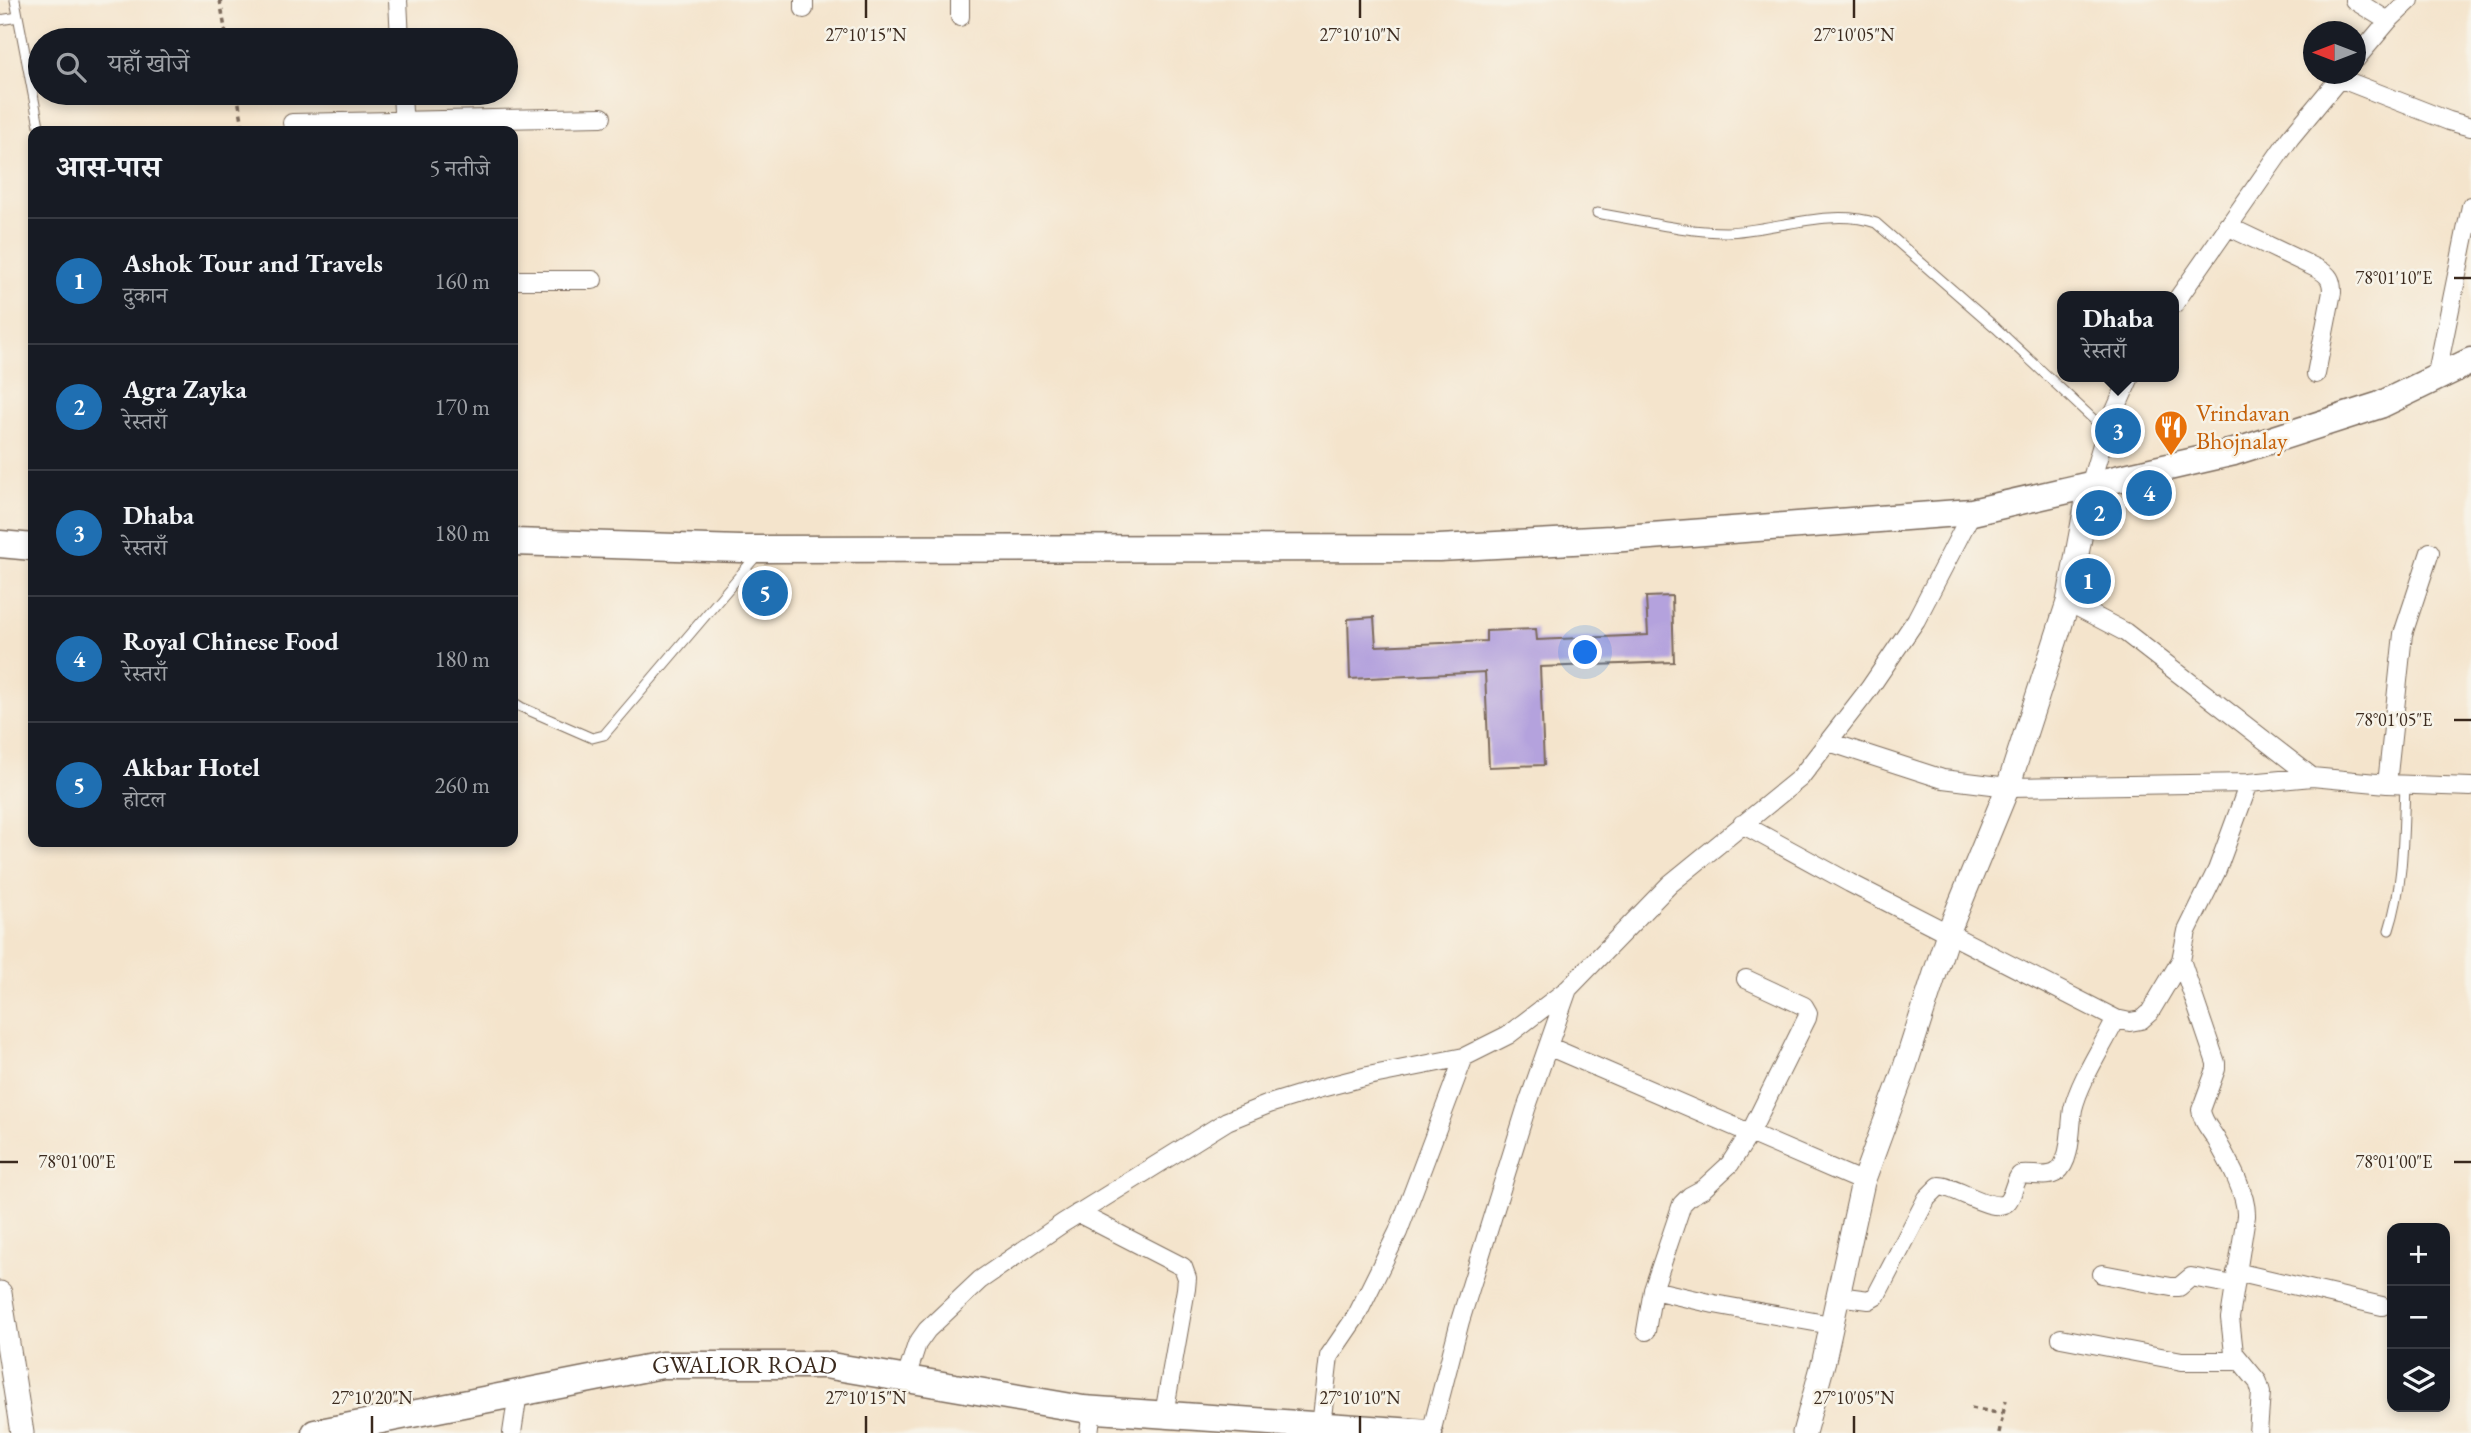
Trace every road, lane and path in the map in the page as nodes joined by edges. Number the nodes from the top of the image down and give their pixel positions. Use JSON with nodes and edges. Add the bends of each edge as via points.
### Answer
{"nodes":[{"id":1,"x":15,"y":0,"type":"edge"},
{"id":2,"x":220,"y":0,"type":"edge"},
{"id":3,"x":398,"y":0,"type":"edge"},
{"id":4,"x":2354,"y":0,"type":"edge"},
{"id":5,"x":2410,"y":0,"type":"edge"},
{"id":6,"x":18,"y":17,"type":"junction"},
{"id":7,"x":0,"y":20,"type":"edge"},
{"id":8,"x":2388,"y":21,"type":"junction"},
{"id":9,"x":225,"y":28,"type":"edge"},
{"id":10,"x":399,"y":28,"type":"edge"},
{"id":11,"x":2366,"y":47,"type":"edge"},
{"id":12,"x":28,"y":69,"type":"edge"},
{"id":13,"x":2334,"y":84,"type":"edge"},
{"id":14,"x":2360,"y":84,"type":"edge"},
{"id":15,"x":35,"y":105,"type":"edge"},
{"id":16,"x":239,"y":105,"type":"edge"},
{"id":17,"x":402,"y":105,"type":"edge"},
{"id":18,"x":602,"y":117,"type":"dead end"},
{"id":19,"x":292,"y":123,"type":"dead end"},
{"id":20,"x":403,"y":125,"type":"edge"},
{"id":21,"x":39,"y":126,"type":"edge"},
{"id":22,"x":243,"y":126,"type":"edge"},
{"id":23,"x":2471,"y":127,"type":"edge"},
{"id":24,"x":2471,"y":206,"type":"edge"},
{"id":25,"x":1597,"y":213,"type":"dead end"},
{"id":26,"x":2227,"y":226,"type":"junction"},
{"id":27,"x":518,"y":280,"type":"edge"},
{"id":28,"x":593,"y":280,"type":"dead end"},
{"id":29,"x":2179,"y":297,"type":"edge"},
{"id":30,"x":2471,"y":360,"type":"edge"},
{"id":31,"x":2316,"y":374,"type":"dead end"},
{"id":32,"x":2436,"y":377,"type":"junction"},
{"id":33,"x":2128,"y":382,"type":"edge"},
{"id":34,"x":2106,"y":431,"type":"junction"},
{"id":35,"x":2090,"y":485,"type":"junction"},
{"id":36,"x":1972,"y":512,"type":"junction"},
{"id":37,"x":518,"y":542,"type":"edge"},
{"id":38,"x":0,"y":544,"type":"edge"},
{"id":39,"x":28,"y":547,"type":"edge"},
{"id":40,"x":762,"y":549,"type":"junction"},
{"id":41,"x":2430,"y":552,"type":"dead end"},
{"id":42,"x":2068,"y":602,"type":"junction"},
{"id":43,"x":518,"y":706,"type":"edge"},
{"id":44,"x":1829,"y":742,"type":"junction"},
{"id":45,"x":2312,"y":778,"type":"junction"},
{"id":46,"x":2249,"y":783,"type":"junction"},
{"id":47,"x":2386,"y":784,"type":"junction"},
{"id":48,"x":2405,"y":785,"type":"junction"},
{"id":49,"x":2008,"y":787,"type":"junction"},
{"id":50,"x":2471,"y":787,"type":"edge"},
{"id":51,"x":1742,"y":824,"type":"junction"},
{"id":52,"x":2389,"y":930,"type":"dead end"},
{"id":53,"x":1948,"y":933,"type":"junction"},
{"id":54,"x":2181,"y":960,"type":"junction"},
{"id":55,"x":1746,"y":979,"type":"dead end"},
{"id":56,"x":1568,"y":989,"type":"junction"},
{"id":57,"x":2116,"y":1019,"type":"junction"},
{"id":58,"x":1550,"y":1047,"type":"junction"},
{"id":59,"x":1464,"y":1057,"type":"junction"},
{"id":60,"x":1750,"y":1133,"type":"junction"},
{"id":61,"x":1863,"y":1182,"type":"junction"},
{"id":62,"x":1078,"y":1213,"type":"junction"},
{"id":63,"x":2102,"y":1274,"type":"dead end"},
{"id":64,"x":2235,"y":1278,"type":"junction"},
{"id":65,"x":1653,"y":1290,"type":"junction"},
{"id":66,"x":0,"y":1293,"type":"edge"},
{"id":67,"x":1838,"y":1296,"type":"junction"},
{"id":68,"x":2382,"y":1306,"type":"dead end"},
{"id":69,"x":1831,"y":1325,"type":"junction"},
{"id":70,"x":1646,"y":1331,"type":"dead end"},
{"id":71,"x":2062,"y":1338,"type":"dead end"},
{"id":72,"x":2239,"y":1361,"type":"junction"},
{"id":73,"x":906,"y":1378,"type":"junction"},
{"id":74,"x":518,"y":1393,"type":"junction"},
{"id":75,"x":2006,"y":1400,"type":"dead end"},
{"id":76,"x":1971,"y":1408,"type":"dead end"},
{"id":77,"x":1164,"y":1414,"type":"junction"},
{"id":78,"x":2003,"y":1414,"type":"junction"},
{"id":79,"x":1091,"y":1421,"type":"edge"},
{"id":80,"x":1221,"y":1426,"type":"edge"},
{"id":81,"x":1321,"y":1426,"type":"junction"},
{"id":82,"x":22,"y":1433,"type":"edge"},
{"id":83,"x":315,"y":1433,"type":"edge"},
{"id":84,"x":512,"y":1433,"type":"edge"},
{"id":85,"x":1430,"y":1433,"type":"edge"},
{"id":86,"x":1804,"y":1433,"type":"edge"},
{"id":87,"x":1999,"y":1433,"type":"edge"},
{"id":88,"x":2258,"y":1433,"type":"edge"}],
"edges":[{"from":1,"to":6,"type":"lane"},
{"from":2,"to":9,"type":"path"},
{"from":3,"to":10,"type":"street"},
{"from":4,"to":8,"type":"street"},
{"from":5,"to":8,"type":"street"},
{"from":6,"to":7,"type":"lane"},
{"from":6,"to":12,"type":"lane"},
{"from":8,"to":11,"type":"street"},
{"from":13,"to":26,"type":"street"},
{"from":14,"to":23,"type":"street"},
{"from":15,"to":21,"type":"lane"},
{"from":16,"to":22,"type":"path"},
{"from":17,"to":20,"type":"street"},
{"from":18,"to":20,"type":"street"},
{"from":19,"to":20,"type":"street"},
{"from":24,"to":32,"type":"street"},
{"from":25,"to":34,"type":"lane","via":[[1712,232],[1821,219],[1877,223]]},
{"from":26,"to":29,"type":"street"},
{"from":26,"to":31,"type":"street","via":[[2326,273],[2332,281]]},
{"from":27,"to":28,"type":"street"},
{"from":30,"to":32,"type":"main road"},
{"from":32,"to":35,"type":"main road","via":[[2380,405],[2234,452]]},
{"from":33,"to":34,"type":"street"},
{"from":34,"to":35,"type":"street"},
{"from":35,"to":36,"type":"main road"},
{"from":35,"to":42,"type":"street"},
{"from":36,"to":40,"type":"main road","via":[[1611,540],[1439,548]]},
{"from":36,"to":44,"type":"street","via":[[1916,620]]},
{"from":37,"to":40,"type":"main road"},
{"from":38,"to":39,"type":"main road"},
{"from":40,"to":43,"type":"lane","via":[[604,736],[592,738]]},
{"from":41,"to":47,"type":"street","via":[[2403,634]]},
{"from":42,"to":45,"type":"street","via":[[2125,632]]},
{"from":42,"to":49,"type":"street"},
{"from":44,"to":49,"type":"street","via":[[1943,779]]},
{"from":44,"to":51,"type":"street","via":[[1794,784]]},
{"from":45,"to":46,"type":"street"},
{"from":45,"to":47,"type":"street"},
{"from":46,"to":49,"type":"street"},
{"from":46,"to":54,"type":"street","via":[[2217,870],[2187,931]]},
{"from":47,"to":48,"type":"street"},
{"from":48,"to":50,"type":"street"},
{"from":48,"to":52,"type":"lane","via":[[2401,878]]},
{"from":49,"to":53,"type":"street"},
{"from":51,"to":53,"type":"street"},
{"from":51,"to":56,"type":"street","via":[[1671,884]]},
{"from":53,"to":57,"type":"street"},
{"from":53,"to":61,"type":"street"},
{"from":54,"to":57,"type":"street","via":[[2150,1012],[2130,1023]]},
{"from":54,"to":64,"type":"street","via":[[2216,1063],[2201,1116],[2246,1200]]},
{"from":55,"to":60,"type":"street","via":[[1804,1006],[1808,1013]]},
{"from":56,"to":58,"type":"street"},
{"from":56,"to":59,"type":"street","via":[[1508,1035]]},
{"from":57,"to":67,"type":"street","via":[[2081,1086],[2065,1160],[2058,1171],[2020,1175],[2002,1205],[1939,1186],[1927,1198],[1877,1296],[1869,1300]]},
{"from":58,"to":60,"type":"street"},
{"from":58,"to":85,"type":"street","via":[[1460,1321]]},
{"from":59,"to":62,"type":"street","via":[[1269,1104],[1227,1121]]},
{"from":59,"to":81,"type":"street","via":[[1398,1232],[1357,1315],[1329,1356]]},
{"from":60,"to":61,"type":"street"},
{"from":60,"to":65,"type":"street","via":[[1730,1164],[1682,1204]]},
{"from":61,"to":67,"type":"street"},
{"from":62,"to":73,"type":"street","via":[[980,1280],[942,1315],[918,1344]]},
{"from":62,"to":77,"type":"street","via":[[1183,1267],[1186,1289]]},
{"from":63,"to":64,"type":"street","via":[[2171,1287],[2191,1277]]},
{"from":64,"to":68,"type":"street"},
{"from":64,"to":72,"type":"street","via":[[2230,1318]]},
{"from":65,"to":69,"type":"street"},
{"from":65,"to":70,"type":"street"},
{"from":66,"to":82,"type":"street"},
{"from":67,"to":69,"type":"street"},
{"from":69,"to":86,"type":"street"},
{"from":71,"to":72,"type":"street","via":[[2182,1361]]},
{"from":72,"to":88,"type":"street","via":[[2261,1392]]},
{"from":73,"to":74,"type":"main road","name":"GWALIOR ROAD","via":[[825,1365],[662,1365]]},
{"from":73,"to":79,"type":"main road","name":"GWALIOR ROAD"},
{"from":74,"to":83,"type":"main road","name":"GWALIOR ROAD"},
{"from":74,"to":84,"type":"street"},
{"from":75,"to":78,"type":"path"},
{"from":76,"to":78,"type":"path"},
{"from":77,"to":79,"type":"main road","name":"GWALIOR ROAD"},
{"from":77,"to":80,"type":"main road","name":"GWALIOR ROAD"},
{"from":78,"to":87,"type":"path"},
{"from":80,"to":81,"type":"main road","name":"GWALIOR ROAD"},
{"from":81,"to":85,"type":"main road","name":"GWALIOR ROAD"}]}
